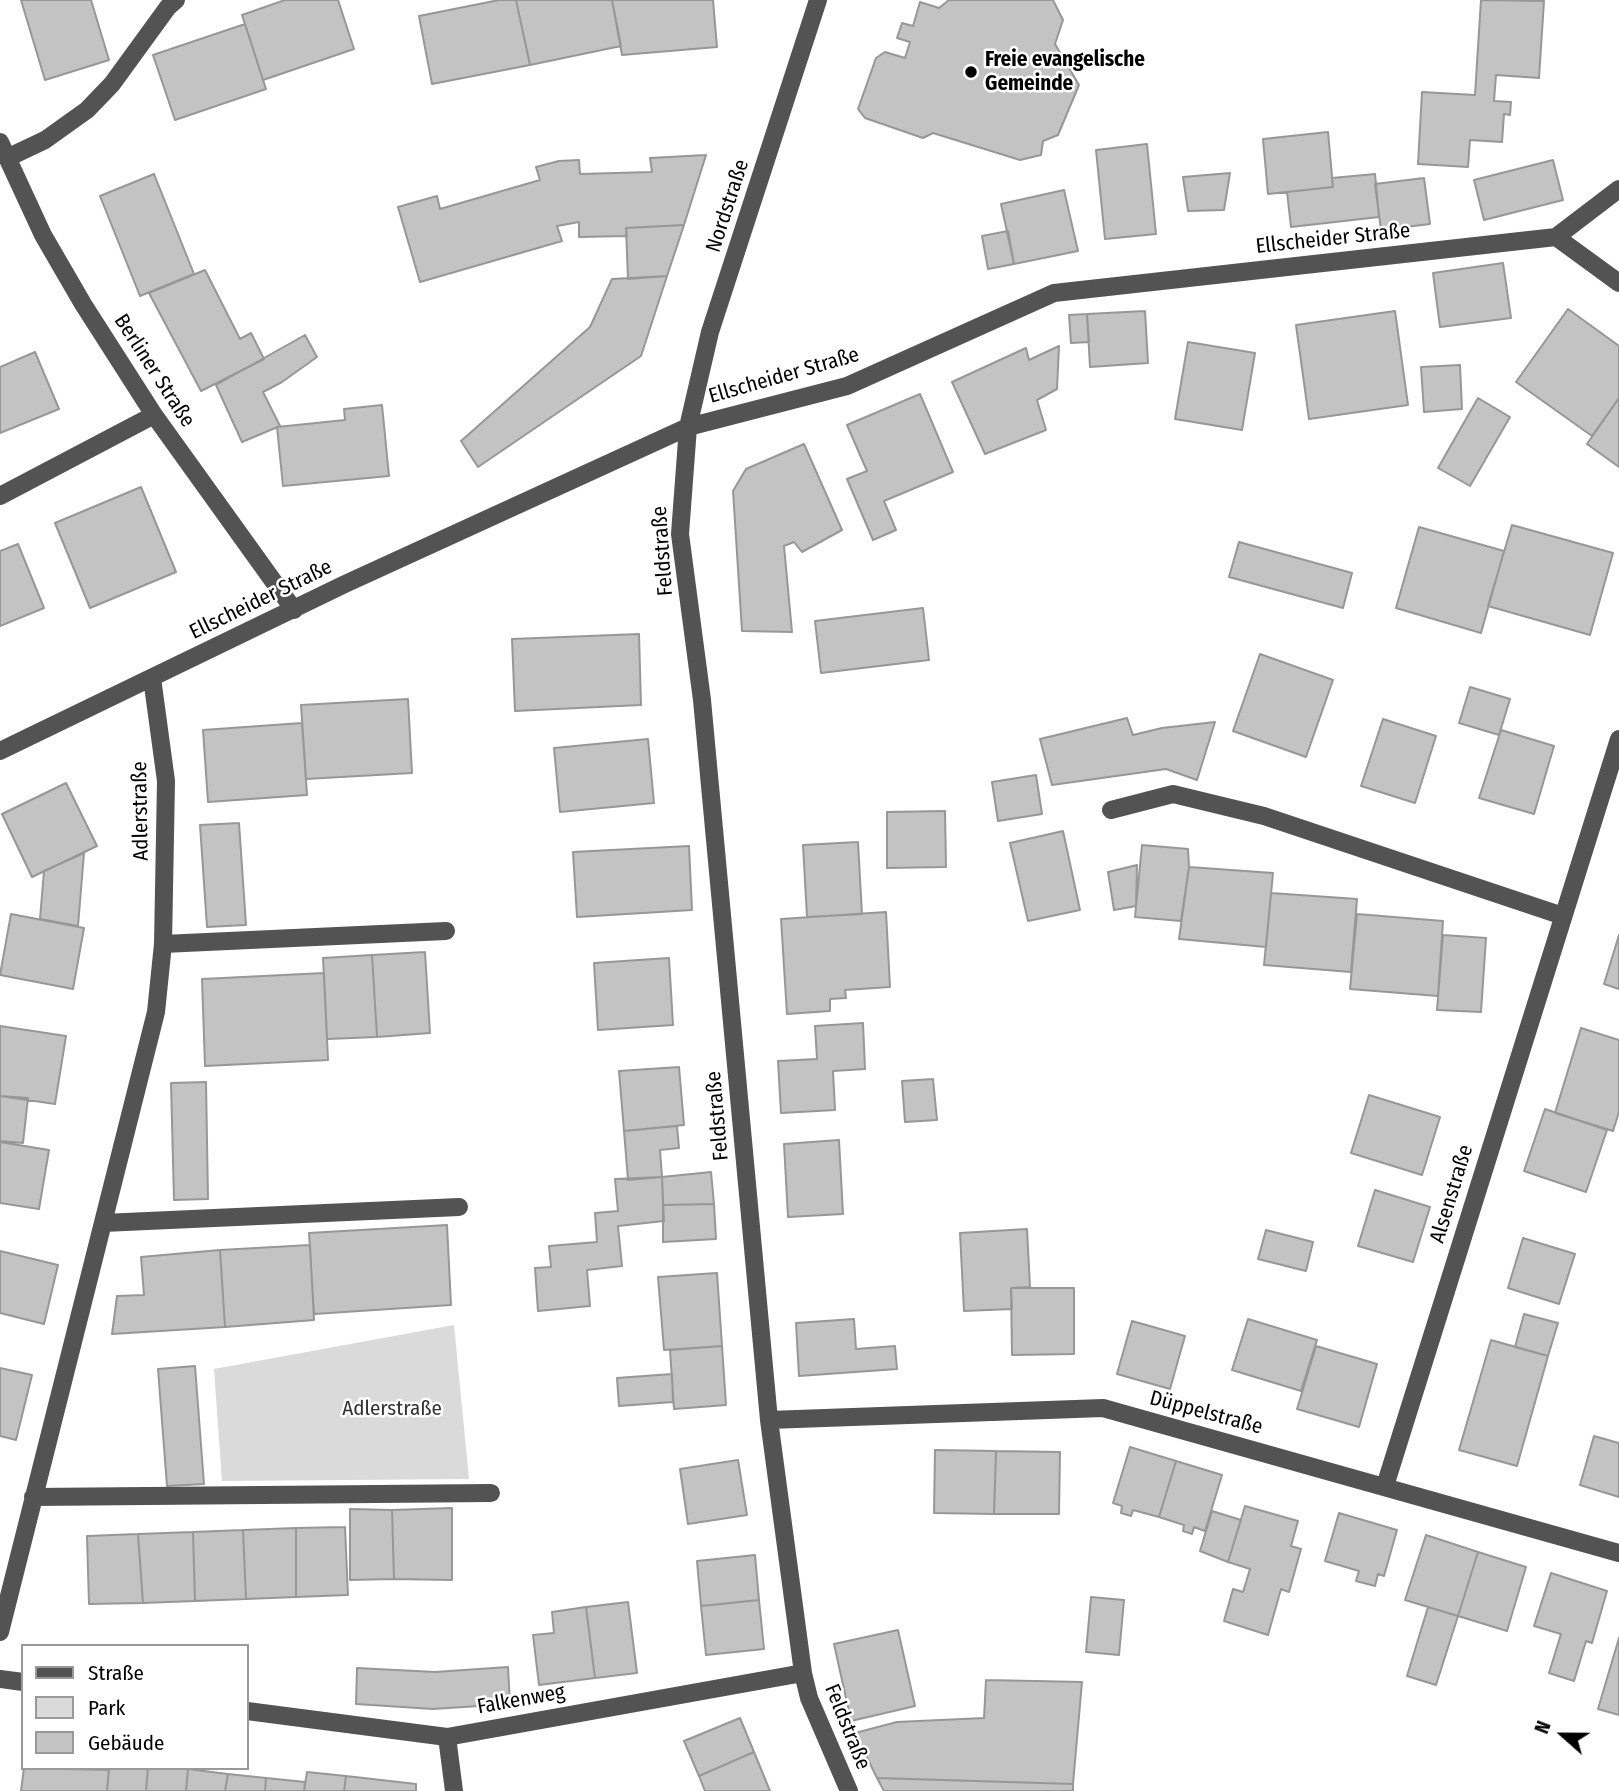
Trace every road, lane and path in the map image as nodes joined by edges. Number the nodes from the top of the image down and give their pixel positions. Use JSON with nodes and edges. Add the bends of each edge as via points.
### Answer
{"nodes":[{"id":1,"x":176,"y":0,"type":"edge"},
{"id":2,"x":818,"y":0,"type":"edge"},
{"id":3,"x":4,"y":150,"type":"edge"},
{"id":4,"x":1619,"y":189,"type":"edge"},
{"id":5,"x":1556,"y":237,"type":"junction"},
{"id":6,"x":1619,"y":283,"type":"edge"},
{"id":7,"x":154,"y":415,"type":"junction"},
{"id":8,"x":688,"y":427,"type":"junction"},
{"id":9,"x":0,"y":496,"type":"edge"},
{"id":10,"x":294,"y":610,"type":"junction"},
{"id":11,"x":152,"y":678,"type":"junction"},
{"id":12,"x":1619,"y":739,"type":"edge"},
{"id":13,"x":0,"y":751,"type":"edge"},
{"id":14,"x":1111,"y":810,"type":"dead end"},
{"id":15,"x":1563,"y":916,"type":"junction"},
{"id":16,"x":446,"y":931,"type":"dead end"},
{"id":17,"x":163,"y":944,"type":"junction"},
{"id":18,"x":458,"y":1207,"type":"dead end"},
{"id":19,"x":103,"y":1223,"type":"junction"},
{"id":20,"x":769,"y":1420,"type":"junction"},
{"id":21,"x":1385,"y":1486,"type":"junction"},
{"id":22,"x":491,"y":1493,"type":"dead end"},
{"id":23,"x":33,"y":1497,"type":"junction"},
{"id":24,"x":1619,"y":1553,"type":"edge"},
{"id":25,"x":0,"y":1632,"type":"edge"},
{"id":26,"x":803,"y":1673,"type":"junction"},
{"id":27,"x":0,"y":1679,"type":"edge"},
{"id":28,"x":21,"y":1682,"type":"edge"},
{"id":29,"x":248,"y":1711,"type":"edge"},
{"id":30,"x":447,"y":1737,"type":"junction"},
{"id":31,"x":454,"y":1791,"type":"edge"},
{"id":32,"x":849,"y":1791,"type":"edge"}],
"edges":[{"from":1,"to":3,"type":"street","via":[[112,84],[86,110],[44,140]]},
{"from":2,"to":8,"type":"street","name":"Nordstraße","via":[[710,332]]},
{"from":3,"to":7,"type":"street","name":"Berliner Straße","via":[[43,235]]},
{"from":4,"to":5,"type":"street"},
{"from":5,"to":6,"type":"street"},
{"from":5,"to":8,"type":"street","name":"Ellscheider Straße","via":[[1054,293],[847,386]]},
{"from":7,"to":9,"type":"street"},
{"from":7,"to":10,"type":"street","name":"Berliner Straße"},
{"from":8,"to":10,"type":"street","name":"Ellscheider Straße"},
{"from":8,"to":20,"type":"street","name":"Feldstraße","via":[[680,534],[707,750]]},
{"from":10,"to":11,"type":"street","name":"Ellscheider Straße"},
{"from":11,"to":13,"type":"street","name":"Ellscheider Straße"},
{"from":11,"to":17,"type":"street","name":"Adlerstraße","via":[[166,781]]},
{"from":12,"to":15,"type":"street","name":"Alsenstraße"},
{"from":14,"to":15,"type":"street","via":[[1173,794],[1264,816]]},
{"from":15,"to":21,"type":"street","name":"Alsenstraße"},
{"from":16,"to":17,"type":"street"},
{"from":17,"to":19,"type":"street","name":"Adlerstraße","via":[[156,1012]]},
{"from":18,"to":19,"type":"street"},
{"from":19,"to":23,"type":"street","name":"Adlerstraße"},
{"from":20,"to":21,"type":"street","name":"Düppelstraße","via":[[1102,1408]]},
{"from":20,"to":26,"type":"street","name":"Feldstraße"},
{"from":21,"to":24,"type":"street","name":"Düppelstraße"},
{"from":22,"to":23,"type":"street"},
{"from":23,"to":25,"type":"street","name":"Adlerstraße"},
{"from":26,"to":30,"type":"street","name":"Falkenweg"},
{"from":26,"to":32,"type":"street","name":"Feldstraße"},
{"from":27,"to":28,"type":"street"},
{"from":29,"to":30,"type":"street","name":"Falkenweg"},
{"from":30,"to":31,"type":"street"}]}
